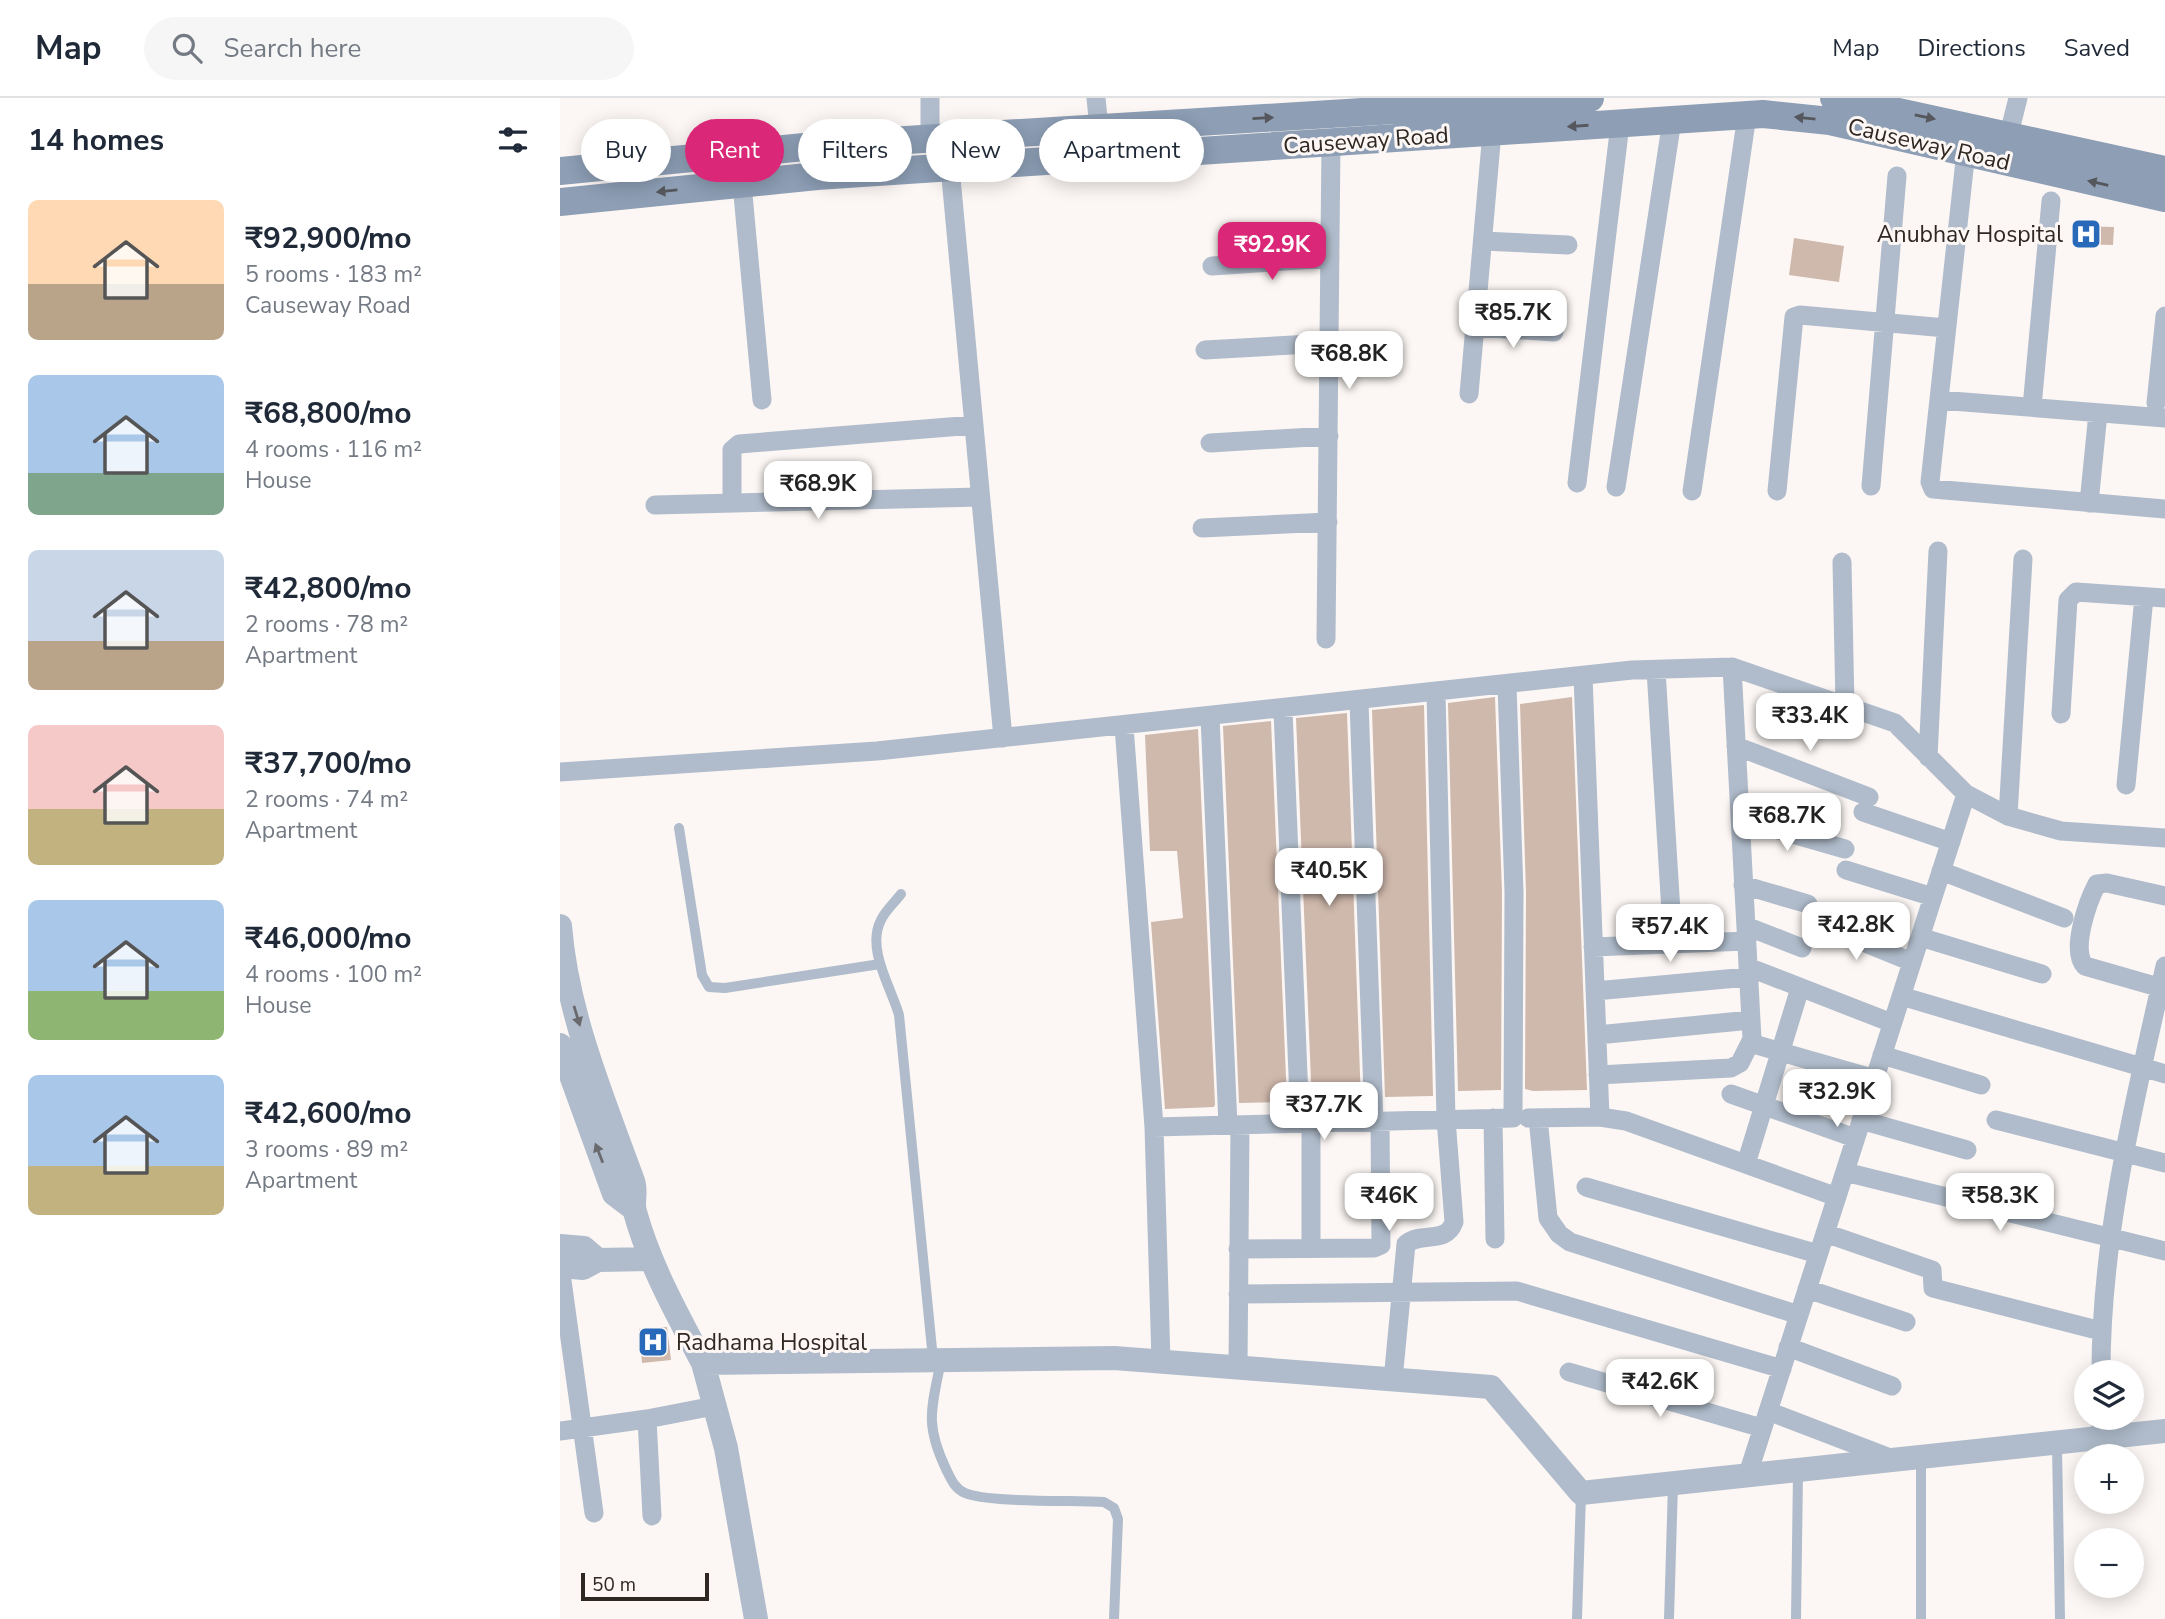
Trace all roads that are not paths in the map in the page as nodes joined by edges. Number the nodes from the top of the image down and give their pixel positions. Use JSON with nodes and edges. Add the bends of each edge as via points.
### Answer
{"nodes":[{"id":1,"x":930,"y":98,"type":"edge"},
{"id":2,"x":1096,"y":98,"type":"edge"},
{"id":3,"x":1590,"y":98,"type":"edge"},
{"id":4,"x":1834,"y":98,"type":"edge"},
{"id":5,"x":2018,"y":98,"type":"edge"},
{"id":6,"x":1366,"y":105,"type":"edge"},
{"id":7,"x":1747,"y":116,"type":"junction"},
{"id":8,"x":1098,"y":119,"type":"edge"},
{"id":9,"x":1203,"y":119,"type":"edge"},
{"id":10,"x":1672,"y":120,"type":"junction"},
{"id":11,"x":1620,"y":124,"type":"junction"},
{"id":12,"x":1492,"y":132,"type":"junction"},
{"id":13,"x":2009,"y":134,"type":"junction"},
{"id":14,"x":921,"y":139,"type":"junction"},
{"id":15,"x":926,"y":139,"type":"edge"},
{"id":16,"x":1967,"y":139,"type":"junction"},
{"id":17,"x":1331,"y":142,"type":"junction"},
{"id":18,"x":1025,"y":163,"type":"edge"},
{"id":19,"x":926,"y":169,"type":"edge"},
{"id":20,"x":916,"y":170,"type":"junction"},
{"id":21,"x":2165,"y":170,"type":"edge"},
{"id":22,"x":560,"y":171,"type":"edge"},
{"id":23,"x":1897,"y":176,"type":"dead end"},
{"id":24,"x":963,"y":182,"type":"edge"},
{"id":25,"x":742,"y":184,"type":"junction"},
{"id":26,"x":2165,"y":198,"type":"edge"},
{"id":27,"x":2051,"y":201,"type":"dead end"},
{"id":28,"x":560,"y":202,"type":"edge"},
{"id":29,"x":1483,"y":241,"type":"junction"},
{"id":30,"x":1568,"y":245,"type":"dead end"},
{"id":31,"x":1330,"y":258,"type":"junction"},
{"id":32,"x":1212,"y":266,"type":"dead end"},
{"id":33,"x":2165,"y":316,"type":"edge"},
{"id":34,"x":1885,"y":322,"type":"junction"},
{"id":35,"x":1475,"y":327,"type":"junction"},
{"id":36,"x":1947,"y":328,"type":"junction"},
{"id":37,"x":1554,"y":332,"type":"dead end"},
{"id":38,"x":1329,"y":342,"type":"junction"},
{"id":39,"x":1205,"y":350,"type":"dead end"},
{"id":40,"x":1469,"y":394,"type":"dead end"},
{"id":41,"x":762,"y":400,"type":"dead end"},
{"id":42,"x":1939,"y":400,"type":"junction"},
{"id":43,"x":2032,"y":407,"type":"junction"},
{"id":44,"x":2160,"y":411,"type":"edge"},
{"id":45,"x":2098,"y":413,"type":"junction"},
{"id":46,"x":974,"y":425,"type":"junction"},
{"id":47,"x":1329,"y":436,"type":"junction"},
{"id":48,"x":1210,"y":443,"type":"dead end"},
{"id":49,"x":1577,"y":483,"type":"dead end"},
{"id":50,"x":1871,"y":486,"type":"dead end"},
{"id":51,"x":1616,"y":487,"type":"dead end"},
{"id":52,"x":1692,"y":491,"type":"dead end"},
{"id":53,"x":1777,"y":491,"type":"dead end"},
{"id":54,"x":981,"y":497,"type":"junction"},
{"id":55,"x":732,"y":503,"type":"junction"},
{"id":56,"x":2089,"y":503,"type":"junction"},
{"id":57,"x":655,"y":505,"type":"dead end"},
{"id":58,"x":2165,"y":509,"type":"edge"},
{"id":59,"x":1328,"y":522,"type":"junction"},
{"id":60,"x":1202,"y":528,"type":"dead end"},
{"id":61,"x":1938,"y":551,"type":"dead end"},
{"id":62,"x":2022,"y":559,"type":"dead end"},
{"id":63,"x":1842,"y":562,"type":"dead end"},
{"id":64,"x":2144,"y":597,"type":"junction"},
{"id":65,"x":2165,"y":598,"type":"edge"},
{"id":66,"x":1326,"y":639,"type":"dead end"},
{"id":67,"x":1732,"y":667,"type":"junction"},
{"id":68,"x":1656,"y":670,"type":"junction"},
{"id":69,"x":1583,"y":676,"type":"junction"},
{"id":70,"x":1507,"y":685,"type":"junction"},
{"id":71,"x":1436,"y":693,"type":"junction"},
{"id":72,"x":1359,"y":702,"type":"junction"},
{"id":73,"x":1845,"y":706,"type":"junction"},
{"id":74,"x":1283,"y":710,"type":"junction"},
{"id":75,"x":2061,"y":714,"type":"dead end"},
{"id":76,"x":1210,"y":717,"type":"junction"},
{"id":77,"x":1124,"y":726,"type":"junction"},
{"id":78,"x":1003,"y":738,"type":"junction"},
{"id":79,"x":1736,"y":746,"type":"junction"},
{"id":80,"x":1928,"y":757,"type":"junction"},
{"id":81,"x":560,"y":772,"type":"edge"},
{"id":82,"x":2126,"y":785,"type":"dead end"},
{"id":83,"x":1966,"y":794,"type":"junction"},
{"id":84,"x":2008,"y":816,"type":"junction"},
{"id":85,"x":1740,"y":819,"type":"junction"},
{"id":86,"x":679,"y":828,"type":"dead end"},
{"id":87,"x":2165,"y":838,"type":"edge"},
{"id":88,"x":1951,"y":842,"type":"junction"},
{"id":89,"x":1845,"y":849,"type":"dead end"},
{"id":90,"x":1846,"y":870,"type":"dead end"},
{"id":91,"x":1941,"y":871,"type":"junction"},
{"id":92,"x":1743,"y":885,"type":"junction"},
{"id":93,"x":901,"y":894,"type":"dead end"},
{"id":94,"x":2165,"y":896,"type":"edge"},
{"id":95,"x":1933,"y":897,"type":"junction"},
{"id":96,"x":1808,"y":904,"type":"dead end"},
{"id":97,"x":2064,"y":918,"type":"dead end"},
{"id":98,"x":1816,"y":923,"type":"dead end"},
{"id":99,"x":560,"y":926,"type":"edge"},
{"id":100,"x":1746,"y":934,"type":"junction"},
{"id":101,"x":1920,"y":937,"type":"junction"},
{"id":102,"x":1673,"y":944,"type":"junction"},
{"id":103,"x":1593,"y":947,"type":"junction"},
{"id":104,"x":1802,"y":948,"type":"dead end"},
{"id":105,"x":1912,"y":962,"type":"junction"},
{"id":106,"x":880,"y":964,"type":"junction"},
{"id":107,"x":2165,"y":966,"type":"edge"},
{"id":108,"x":1748,"y":972,"type":"junction"},
{"id":109,"x":2042,"y":974,"type":"dead end"},
{"id":110,"x":1800,"y":988,"type":"junction"},
{"id":111,"x":2162,"y":989,"type":"edge"},
{"id":112,"x":1595,"y":991,"type":"junction"},
{"id":113,"x":1901,"y":996,"type":"junction"},
{"id":114,"x":1892,"y":1023,"type":"junction"},
{"id":115,"x":1751,"y":1030,"type":"junction"},
{"id":116,"x":1597,"y":1035,"type":"junction"},
{"id":117,"x":560,"y":1045,"type":"edge"},
{"id":118,"x":1780,"y":1052,"type":"junction"},
{"id":119,"x":1882,"y":1055,"type":"junction"},
{"id":120,"x":2143,"y":1069,"type":"junction"},
{"id":121,"x":2165,"y":1074,"type":"edge"},
{"id":122,"x":565,"y":1075,"type":"edge"},
{"id":123,"x":1598,"y":1075,"type":"junction"},
{"id":124,"x":1875,"y":1079,"type":"junction"},
{"id":125,"x":1981,"y":1085,"type":"dead end"},
{"id":126,"x":1731,"y":1094,"type":"dead end"},
{"id":127,"x":1764,"y":1106,"type":"junction"},
{"id":128,"x":1600,"y":1117,"type":"junction"},
{"id":129,"x":1503,"y":1118,"type":"junction"},
{"id":130,"x":1538,"y":1118,"type":"junction"},
{"id":131,"x":1446,"y":1119,"type":"junction"},
{"id":132,"x":1996,"y":1119,"type":"dead end"},
{"id":133,"x":1377,"y":1121,"type":"junction"},
{"id":134,"x":1306,"y":1123,"type":"junction"},
{"id":135,"x":1234,"y":1125,"type":"junction"},
{"id":136,"x":1154,"y":1127,"type":"junction"},
{"id":137,"x":1858,"y":1129,"type":"junction"},
{"id":138,"x":1967,"y":1150,"type":"dead end"},
{"id":139,"x":2127,"y":1153,"type":"junction"},
{"id":140,"x":2165,"y":1163,"type":"edge"},
{"id":141,"x":1745,"y":1164,"type":"junction"},
{"id":142,"x":1844,"y":1172,"type":"junction"},
{"id":143,"x":1586,"y":1187,"type":"dead end"},
{"id":144,"x":1837,"y":1197,"type":"junction"},
{"id":145,"x":634,"y":1209,"type":"junction"},
{"id":146,"x":1825,"y":1233,"type":"junction"},
{"id":147,"x":1495,"y":1239,"type":"dead end"},
{"id":148,"x":2110,"y":1239,"type":"junction"},
{"id":149,"x":560,"y":1245,"type":"edge"},
{"id":150,"x":1311,"y":1247,"type":"junction"},
{"id":151,"x":1238,"y":1249,"type":"junction"},
{"id":152,"x":2165,"y":1251,"type":"edge"},
{"id":153,"x":1818,"y":1254,"type":"junction"},
{"id":154,"x":651,"y":1259,"type":"junction"},
{"id":155,"x":597,"y":1260,"type":"junction"},
{"id":156,"x":560,"y":1266,"type":"edge"},
{"id":157,"x":1807,"y":1289,"type":"junction"},
{"id":158,"x":1238,"y":1294,"type":"junction"},
{"id":159,"x":1403,"y":1294,"type":"junction"},
{"id":160,"x":1799,"y":1315,"type":"junction"},
{"id":161,"x":1906,"y":1322,"type":"dead end"},
{"id":162,"x":2101,"y":1331,"type":"junction"},
{"id":163,"x":1788,"y":1347,"type":"junction"},
{"id":164,"x":937,"y":1360,"type":"junction"},
{"id":165,"x":2101,"y":1360,"type":"edge"},
{"id":166,"x":1161,"y":1362,"type":"junction"},
{"id":167,"x":703,"y":1363,"type":"junction"},
{"id":168,"x":1238,"y":1367,"type":"junction"},
{"id":169,"x":1782,"y":1368,"type":"junction"},
{"id":170,"x":1569,"y":1372,"type":"dead end"},
{"id":171,"x":1393,"y":1380,"type":"junction"},
{"id":172,"x":1892,"y":1386,"type":"dead end"},
{"id":173,"x":714,"y":1406,"type":"junction"},
{"id":174,"x":647,"y":1419,"type":"junction"},
{"id":175,"x":1765,"y":1420,"type":"junction"},
{"id":176,"x":583,"y":1427,"type":"junction"},
{"id":177,"x":2095,"y":1430,"type":"edge"},
{"id":178,"x":2144,"y":1430,"type":"edge"},
{"id":179,"x":560,"y":1431,"type":"edge"},
{"id":180,"x":2165,"y":1431,"type":"edge"},
{"id":181,"x":2057,"y":1443,"type":"junction"},
{"id":182,"x":1909,"y":1459,"type":"junction"},
{"id":183,"x":1798,"y":1471,"type":"junction"},
{"id":184,"x":1747,"y":1477,"type":"junction"},
{"id":185,"x":1674,"y":1484,"type":"junction"},
{"id":186,"x":1581,"y":1493,"type":"junction"},
{"id":187,"x":594,"y":1513,"type":"dead end"},
{"id":188,"x":653,"y":1516,"type":"dead end"},
{"id":189,"x":756,"y":1619,"type":"edge"},
{"id":190,"x":1114,"y":1619,"type":"edge"},
{"id":191,"x":1577,"y":1619,"type":"edge"},
{"id":192,"x":1669,"y":1619,"type":"edge"},
{"id":193,"x":1796,"y":1619,"type":"edge"},
{"id":194,"x":1921,"y":1619,"type":"edge"},
{"id":195,"x":2060,"y":1619,"type":"edge"}],
"edges":[{"from":1,"to":14,"type":"street"},
{"from":2,"to":8,"type":"street"},
{"from":3,"to":6,"type":"main road","name":"Causeway Road"},
{"from":4,"to":16,"type":"main road","name":"Causeway Road","one_way":true},
{"from":5,"to":13,"type":"street"},
{"from":9,"to":6,"type":"main road","name":"Causeway Road","one_way":true},
{"from":7,"to":10,"type":"main road","name":"Causeway Road"},
{"from":16,"to":7,"type":"main road","name":"Causeway Road","one_way":true,"via":[[1830,121]]},
{"from":7,"to":52,"type":"street"},
{"from":10,"to":11,"type":"main road","name":"Causeway Road"},
{"from":10,"to":51,"type":"street"},
{"from":11,"to":12,"type":"main road","name":"Causeway Road","one_way":true},
{"from":11,"to":49,"type":"street"},
{"from":12,"to":17,"type":"main road","name":"Causeway Road"},
{"from":12,"to":29,"type":"street"},
{"from":13,"to":16,"type":"main road","name":"Causeway Road"},
{"from":13,"to":21,"type":"main road","name":"Causeway Road"},
{"from":14,"to":15,"type":"main road","name":"Causeway Road"},
{"from":14,"to":20,"type":"main road"},
{"from":14,"to":22,"type":"main road","name":"Causeway Road"},
{"from":26,"to":16,"type":"main road","name":"Causeway Road","one_way":true},
{"from":16,"to":36,"type":"street"},
{"from":17,"to":18,"type":"main road","name":"Causeway Road"},
{"from":17,"to":31,"type":"street"},
{"from":19,"to":20,"type":"main road","name":"Causeway Road"},
{"from":20,"to":25,"type":"main road","name":"Causeway Road"},
{"from":23,"to":34,"type":"street"},
{"from":24,"to":46,"type":"street"},
{"from":25,"to":28,"type":"main road","name":"Causeway Road","one_way":true},
{"from":25,"to":41,"type":"street"},
{"from":27,"to":43,"type":"street"},
{"from":29,"to":30,"type":"street"},
{"from":29,"to":35,"type":"street"},
{"from":31,"to":32,"type":"street"},
{"from":31,"to":38,"type":"street"},
{"from":33,"to":44,"type":"street"},
{"from":34,"to":36,"type":"street"},
{"from":34,"to":50,"type":"street"},
{"from":34,"to":53,"type":"street","via":[[1794,317]]},
{"from":35,"to":37,"type":"street"},
{"from":35,"to":40,"type":"street"},
{"from":36,"to":42,"type":"street"},
{"from":38,"to":39,"type":"street"},
{"from":38,"to":47,"type":"street"},
{"from":42,"to":43,"type":"street"},
{"from":42,"to":56,"type":"street","via":[[1933,489]]},
{"from":43,"to":45,"type":"street"},
{"from":44,"to":45,"type":"street"},
{"from":45,"to":56,"type":"street"},
{"from":46,"to":54,"type":"street"},
{"from":46,"to":55,"type":"street","via":[[739,444],[732,450]]},
{"from":47,"to":48,"type":"street"},
{"from":47,"to":59,"type":"street"},
{"from":54,"to":55,"type":"street"},
{"from":54,"to":78,"type":"street"},
{"from":55,"to":57,"type":"street"},
{"from":56,"to":58,"type":"street"},
{"from":59,"to":60,"type":"street"},
{"from":59,"to":66,"type":"street"},
{"from":61,"to":80,"type":"street"},
{"from":62,"to":84,"type":"street"},
{"from":63,"to":73,"type":"street"},
{"from":64,"to":65,"type":"street"},
{"from":64,"to":75,"type":"street","via":[[2071,595]]},
{"from":64,"to":82,"type":"street"},
{"from":67,"to":68,"type":"street"},
{"from":67,"to":73,"type":"street"},
{"from":67,"to":79,"type":"street"},
{"from":68,"to":69,"type":"street"},
{"from":68,"to":102,"type":"street"},
{"from":69,"to":70,"type":"street"},
{"from":69,"to":103,"type":"street"},
{"from":70,"to":71,"type":"street"},
{"from":70,"to":129,"type":"street","via":[[1514,892]]},
{"from":71,"to":72,"type":"street"},
{"from":71,"to":131,"type":"street"},
{"from":72,"to":74,"type":"street"},
{"from":72,"to":133,"type":"street"},
{"from":73,"to":80,"type":"street","via":[[1895,723]]},
{"from":74,"to":76,"type":"street"},
{"from":74,"to":134,"type":"street"},
{"from":76,"to":77,"type":"street"},
{"from":76,"to":135,"type":"street"},
{"from":77,"to":78,"type":"street"},
{"from":77,"to":136,"type":"street"},
{"from":78,"to":81,"type":"street"},
{"from":79,"to":85,"type":"street"},
{"from":79,"to":88,"type":"street"},
{"from":80,"to":83,"type":"street"},
{"from":83,"to":84,"type":"street"},
{"from":83,"to":88,"type":"street"},
{"from":84,"to":87,"type":"street","via":[[2061,831]]},
{"from":85,"to":89,"type":"street"},
{"from":85,"to":92,"type":"street"},
{"from":86,"to":106,"type":"lane","via":[[702,975],[709,988]]},
{"from":88,"to":91,"type":"street"},
{"from":90,"to":95,"type":"street"},
{"from":91,"to":95,"type":"street"},
{"from":91,"to":97,"type":"street"},
{"from":92,"to":96,"type":"street"},
{"from":92,"to":100,"type":"street"},
{"from":93,"to":106,"type":"lane","via":[[880,920],[876,939]]},
{"from":94,"to":111,"type":"street","via":[[2097,884],[2078,948],[2079,960],[2085,965]]},
{"from":95,"to":101,"type":"street"},
{"from":98,"to":105,"type":"street"},
{"from":99,"to":145,"type":"street","one_way":true,"via":[[570,992],[635,1187]]},
{"from":100,"to":102,"type":"street"},
{"from":100,"to":104,"type":"street"},
{"from":100,"to":108,"type":"street"},
{"from":101,"to":105,"type":"street"},
{"from":101,"to":109,"type":"street"},
{"from":102,"to":103,"type":"street"},
{"from":103,"to":112,"type":"street"},
{"from":105,"to":113,"type":"street"},
{"from":106,"to":164,"type":"lane","via":[[899,1015]]},
{"from":107,"to":111,"type":"street"},
{"from":108,"to":110,"type":"street"},
{"from":108,"to":112,"type":"street"},
{"from":108,"to":115,"type":"street"},
{"from":110,"to":114,"type":"street"},
{"from":110,"to":118,"type":"street"},
{"from":111,"to":120,"type":"street"},
{"from":112,"to":116,"type":"street"},
{"from":113,"to":114,"type":"street"},
{"from":113,"to":120,"type":"street"},
{"from":114,"to":119,"type":"street"},
{"from":115,"to":116,"type":"street"},
{"from":115,"to":118,"type":"street","via":[[1757,1045]]},
{"from":115,"to":123,"type":"street","via":[[1740,1063],[1731,1068]]},
{"from":116,"to":123,"type":"street"},
{"from":117,"to":122,"type":"street"},
{"from":118,"to":124,"type":"street"},
{"from":118,"to":127,"type":"street"},
{"from":119,"to":124,"type":"street"},
{"from":119,"to":125,"type":"street"},
{"from":120,"to":121,"type":"street"},
{"from":120,"to":139,"type":"street"},
{"from":145,"to":122,"type":"street","one_way":true,"via":[[614,1194]]},
{"from":123,"to":128,"type":"street"},
{"from":124,"to":137,"type":"street"},
{"from":126,"to":127,"type":"street"},
{"from":127,"to":137,"type":"street"},
{"from":127,"to":141,"type":"street"},
{"from":128,"to":130,"type":"street"},
{"from":128,"to":141,"type":"street","via":[[1626,1121]]},
{"from":129,"to":130,"type":"street"},
{"from":129,"to":131,"type":"street"},
{"from":129,"to":147,"type":"street"},
{"from":130,"to":160,"type":"street","via":[[1548,1218],[1559,1234],[1570,1242]]},
{"from":131,"to":133,"type":"street"},
{"from":131,"to":159,"type":"street","via":[[1454,1222],[1443,1236],[1412,1238],[1406,1244]]},
{"from":132,"to":139,"type":"street"},
{"from":133,"to":134,"type":"street"},
{"from":133,"to":150,"type":"street","via":[[1381,1245]]},
{"from":134,"to":135,"type":"street"},
{"from":134,"to":150,"type":"street"},
{"from":135,"to":136,"type":"street"},
{"from":135,"to":151,"type":"street"},
{"from":136,"to":166,"type":"street"},
{"from":137,"to":138,"type":"street"},
{"from":137,"to":142,"type":"street"},
{"from":139,"to":140,"type":"street"},
{"from":139,"to":148,"type":"street"},
{"from":141,"to":144,"type":"street"},
{"from":142,"to":144,"type":"street"},
{"from":142,"to":148,"type":"street"},
{"from":143,"to":153,"type":"street"},
{"from":144,"to":146,"type":"street"},
{"from":145,"to":154,"type":"street"},
{"from":146,"to":153,"type":"street"},
{"from":146,"to":162,"type":"street","via":[[1930,1269],[1933,1288]]},
{"from":148,"to":152,"type":"street"},
{"from":148,"to":162,"type":"street"},
{"from":149,"to":155,"type":"street","via":[[584,1248]]},
{"from":150,"to":151,"type":"street"},
{"from":151,"to":158,"type":"street"},
{"from":153,"to":157,"type":"street"},
{"from":154,"to":155,"type":"street"},
{"from":154,"to":167,"type":"street"},
{"from":155,"to":156,"type":"street","via":[[583,1268]]},
{"from":156,"to":176,"type":"street"},
{"from":157,"to":160,"type":"street"},
{"from":157,"to":161,"type":"street"},
{"from":158,"to":159,"type":"street"},
{"from":158,"to":168,"type":"street"},
{"from":159,"to":169,"type":"street","via":[[1517,1291]]},
{"from":159,"to":171,"type":"street"},
{"from":160,"to":163,"type":"street"},
{"from":162,"to":165,"type":"street"},
{"from":163,"to":169,"type":"street"},
{"from":163,"to":172,"type":"street"},
{"from":164,"to":166,"type":"street","via":[[1114,1358]]},
{"from":164,"to":167,"type":"street"},
{"from":164,"to":190,"type":"lane","via":[[933,1441],[955,1486],[967,1494],[986,1497],[1104,1502],[1114,1508],[1118,1519]]},
{"from":166,"to":168,"type":"street"},
{"from":167,"to":173,"type":"street"},
{"from":168,"to":171,"type":"street"},
{"from":169,"to":175,"type":"street"},
{"from":170,"to":175,"type":"street"},
{"from":171,"to":186,"type":"street","via":[[1491,1387]]},
{"from":173,"to":174,"type":"street"},
{"from":173,"to":189,"type":"street","via":[[726,1448]]},
{"from":174,"to":176,"type":"street"},
{"from":174,"to":188,"type":"street"},
{"from":175,"to":182,"type":"street"},
{"from":175,"to":184,"type":"street"},
{"from":176,"to":179,"type":"street"},
{"from":176,"to":187,"type":"street"},
{"from":177,"to":181,"type":"street"},
{"from":178,"to":180,"type":"street"},
{"from":181,"to":182,"type":"street"},
{"from":181,"to":195,"type":"lane"},
{"from":182,"to":183,"type":"street"},
{"from":182,"to":194,"type":"lane"},
{"from":183,"to":184,"type":"street"},
{"from":183,"to":193,"type":"lane"},
{"from":184,"to":185,"type":"street"},
{"from":185,"to":186,"type":"street"},
{"from":185,"to":192,"type":"lane"},
{"from":186,"to":191,"type":"lane"}]}
